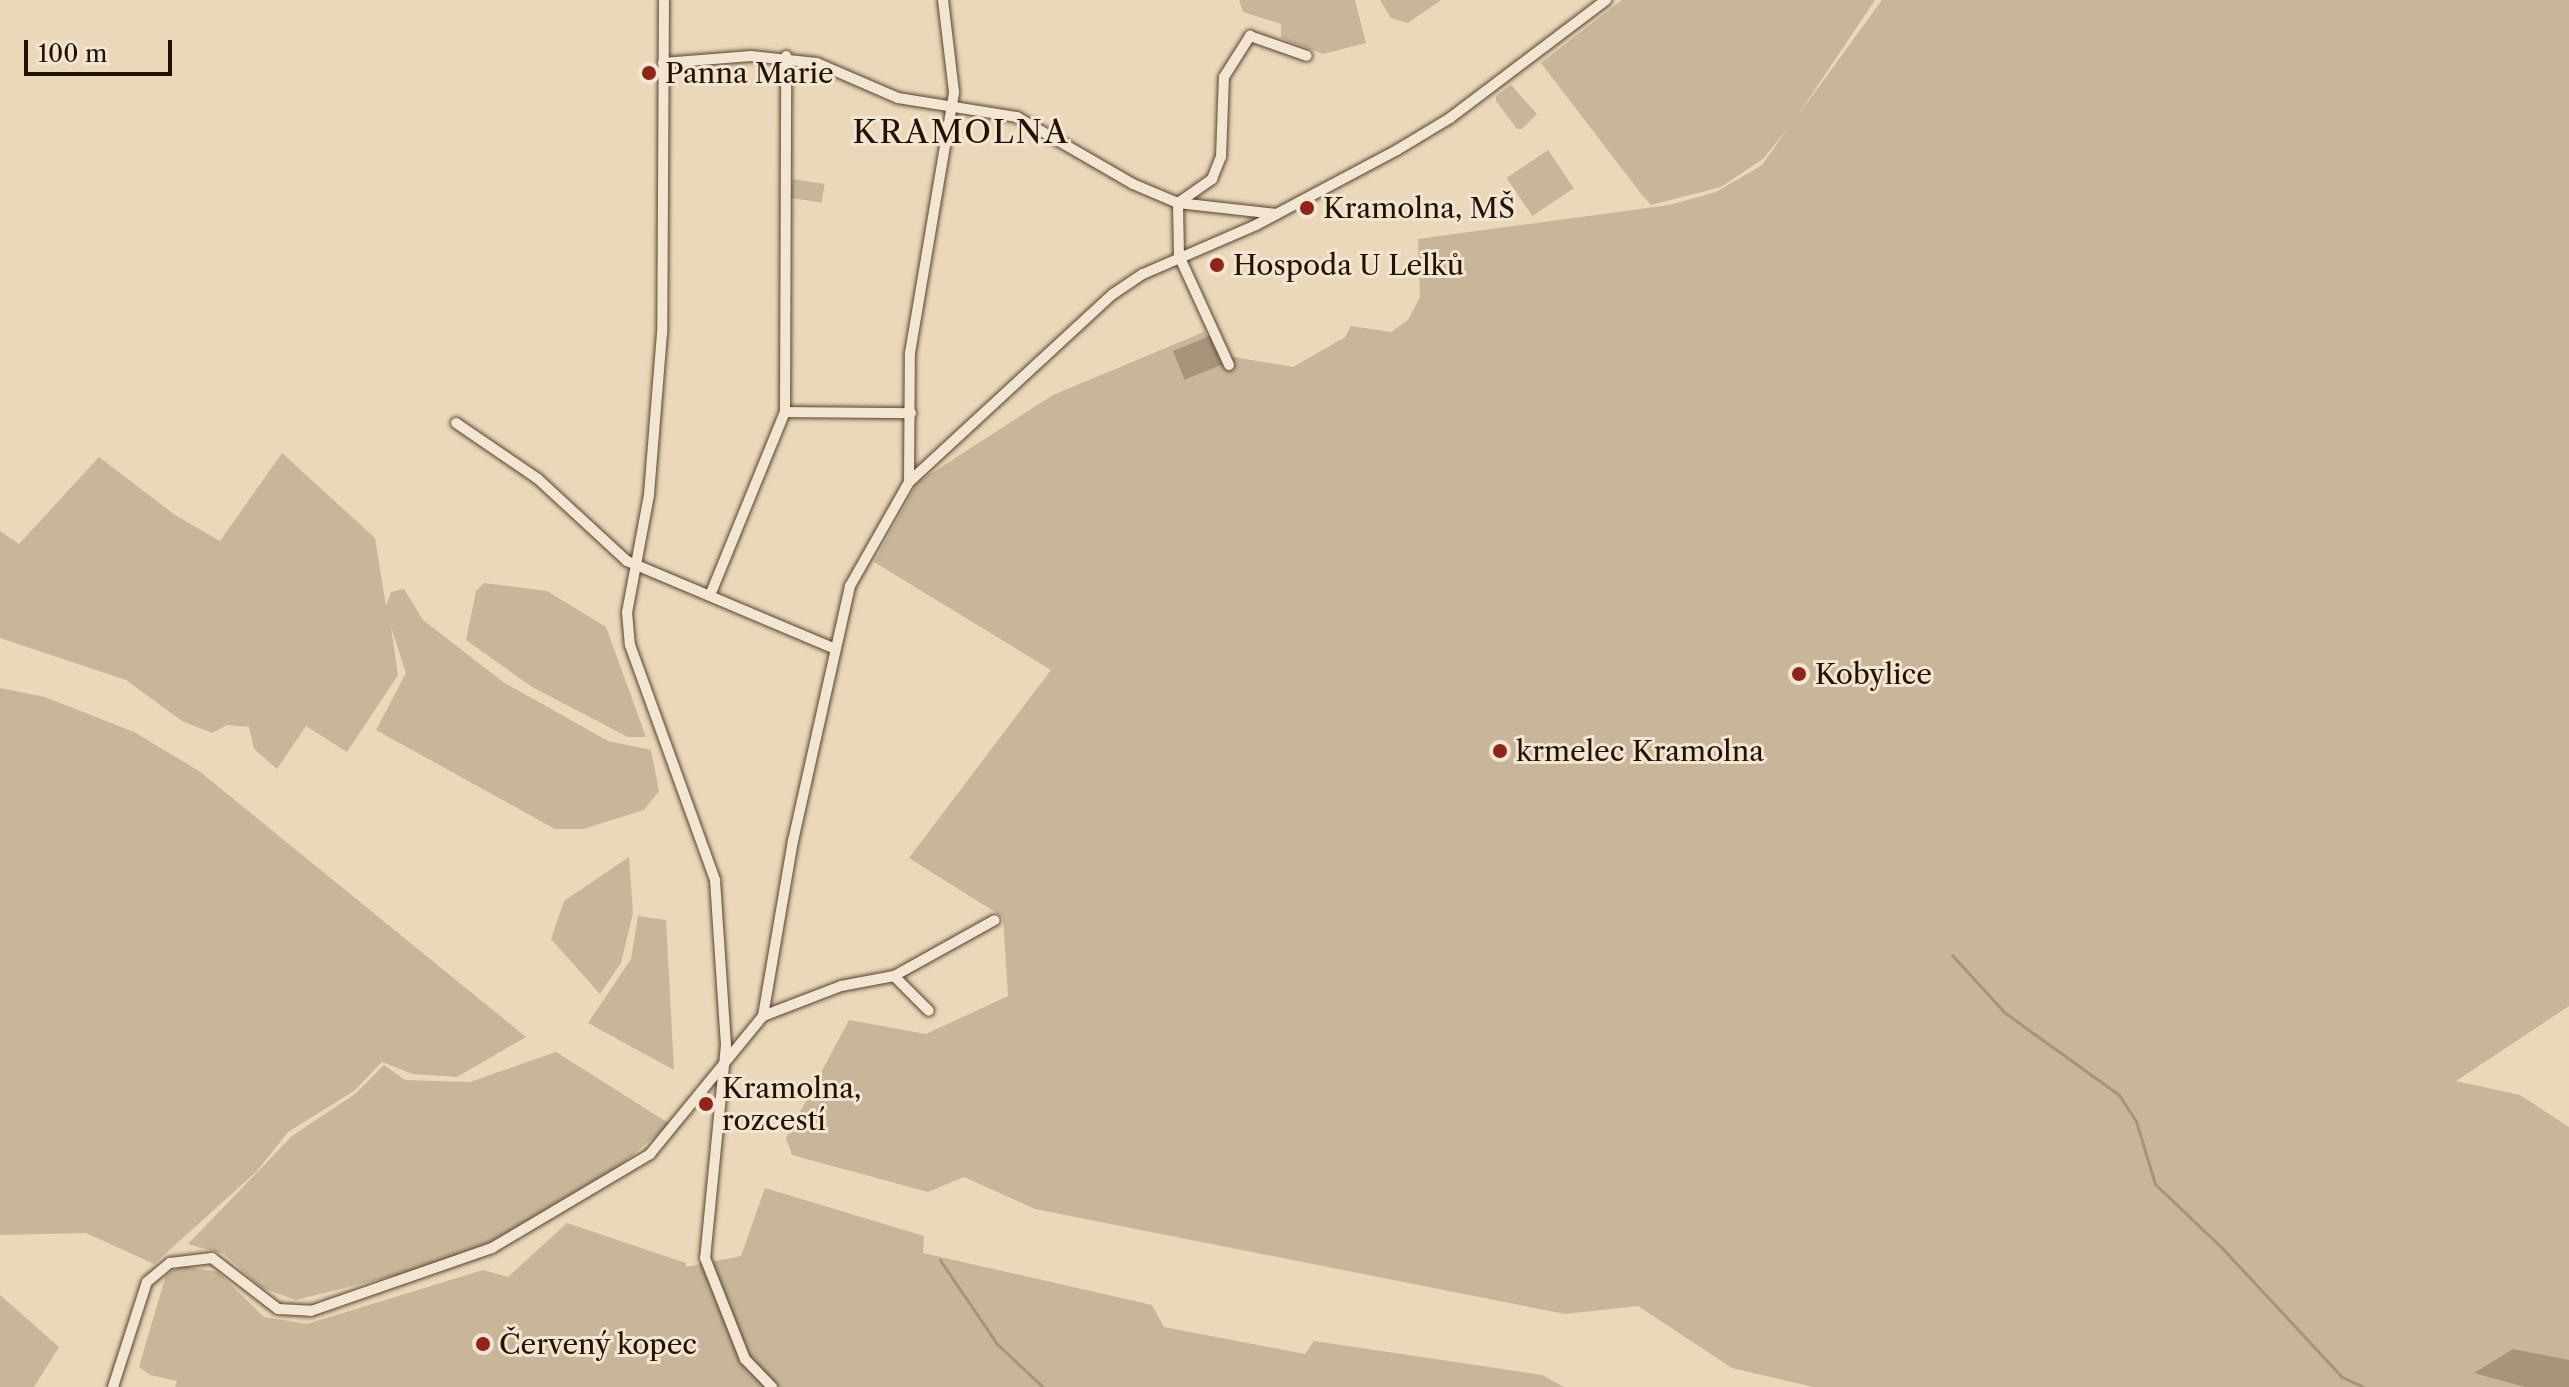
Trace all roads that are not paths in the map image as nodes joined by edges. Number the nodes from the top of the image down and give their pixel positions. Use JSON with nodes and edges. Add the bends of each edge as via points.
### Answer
{"nodes":[{"id":1,"x":664,"y":0,"type":"edge"},
{"id":2,"x":943,"y":0,"type":"edge"},
{"id":3,"x":1606,"y":0,"type":"edge"},
{"id":4,"x":786,"y":56,"type":"junction"},
{"id":5,"x":1307,"y":56,"type":"dead end"},
{"id":6,"x":663,"y":63,"type":"junction"},
{"id":7,"x":953,"y":105,"type":"junction"},
{"id":8,"x":1178,"y":203,"type":"junction"},
{"id":9,"x":1278,"y":214,"type":"junction"},
{"id":10,"x":1179,"y":256,"type":"junction"},
{"id":11,"x":1229,"y":365,"type":"dead end"},
{"id":12,"x":785,"y":412,"type":"junction"},
{"id":13,"x":911,"y":413,"type":"junction"},
{"id":14,"x":456,"y":423,"type":"dead end"},
{"id":15,"x":909,"y":482,"type":"junction"},
{"id":16,"x":636,"y":563,"type":"junction"},
{"id":17,"x":711,"y":593,"type":"junction"},
{"id":18,"x":835,"y":649,"type":"junction"},
{"id":19,"x":995,"y":920,"type":"dead end"},
{"id":20,"x":894,"y":976,"type":"junction"},
{"id":21,"x":929,"y":1011,"type":"dead end"},
{"id":22,"x":763,"y":1016,"type":"junction"},
{"id":23,"x":724,"y":1069,"type":"junction"},
{"id":24,"x":113,"y":1387,"type":"edge"},
{"id":25,"x":772,"y":1387,"type":"edge"}],
"edges":[{"from":1,"to":6,"type":"street"},
{"from":2,"to":7,"type":"street"},
{"from":3,"to":9,"type":"street","via":[[1450,118]]},
{"from":4,"to":6,"type":"street"},
{"from":4,"to":7,"type":"street","via":[[817,63],[898,98]]},
{"from":4,"to":12,"type":"street"},
{"from":5,"to":8,"type":"street","via":[[1250,36],[1224,77],[1221,157],[1212,179]]},
{"from":6,"to":16,"type":"street","via":[[662,333],[649,495]]},
{"from":7,"to":8,"type":"street","via":[[1017,117],[1133,184]]},
{"from":7,"to":13,"type":"street","via":[[910,353]]},
{"from":8,"to":9,"type":"street"},
{"from":8,"to":10,"type":"street"},
{"from":9,"to":10,"type":"street"},
{"from":10,"to":11,"type":"street"},
{"from":10,"to":15,"type":"street","via":[[1113,294]]},
{"from":12,"to":13,"type":"street"},
{"from":12,"to":17,"type":"street"},
{"from":13,"to":15,"type":"street"},
{"from":14,"to":16,"type":"street","via":[[538,479],[619,555]]},
{"from":15,"to":18,"type":"street","via":[[850,586]]},
{"from":16,"to":17,"type":"street"},
{"from":16,"to":23,"type":"street","via":[[627,612],[630,645],[712,866]]},
{"from":17,"to":18,"type":"street"},
{"from":18,"to":22,"type":"street","via":[[793,841]]},
{"from":19,"to":20,"type":"street"},
{"from":20,"to":21,"type":"street"},
{"from":20,"to":22,"type":"street","via":[[841,986]]},
{"from":22,"to":23,"type":"street"},
{"from":23,"to":24,"type":"street","via":[[650,1154],[550,1218],[461,1262],[311,1311],[293,1312],[264,1300],[212,1258],[170,1263],[147,1282]]},
{"from":23,"to":25,"type":"street","via":[[705,1258],[745,1359]]}]}
